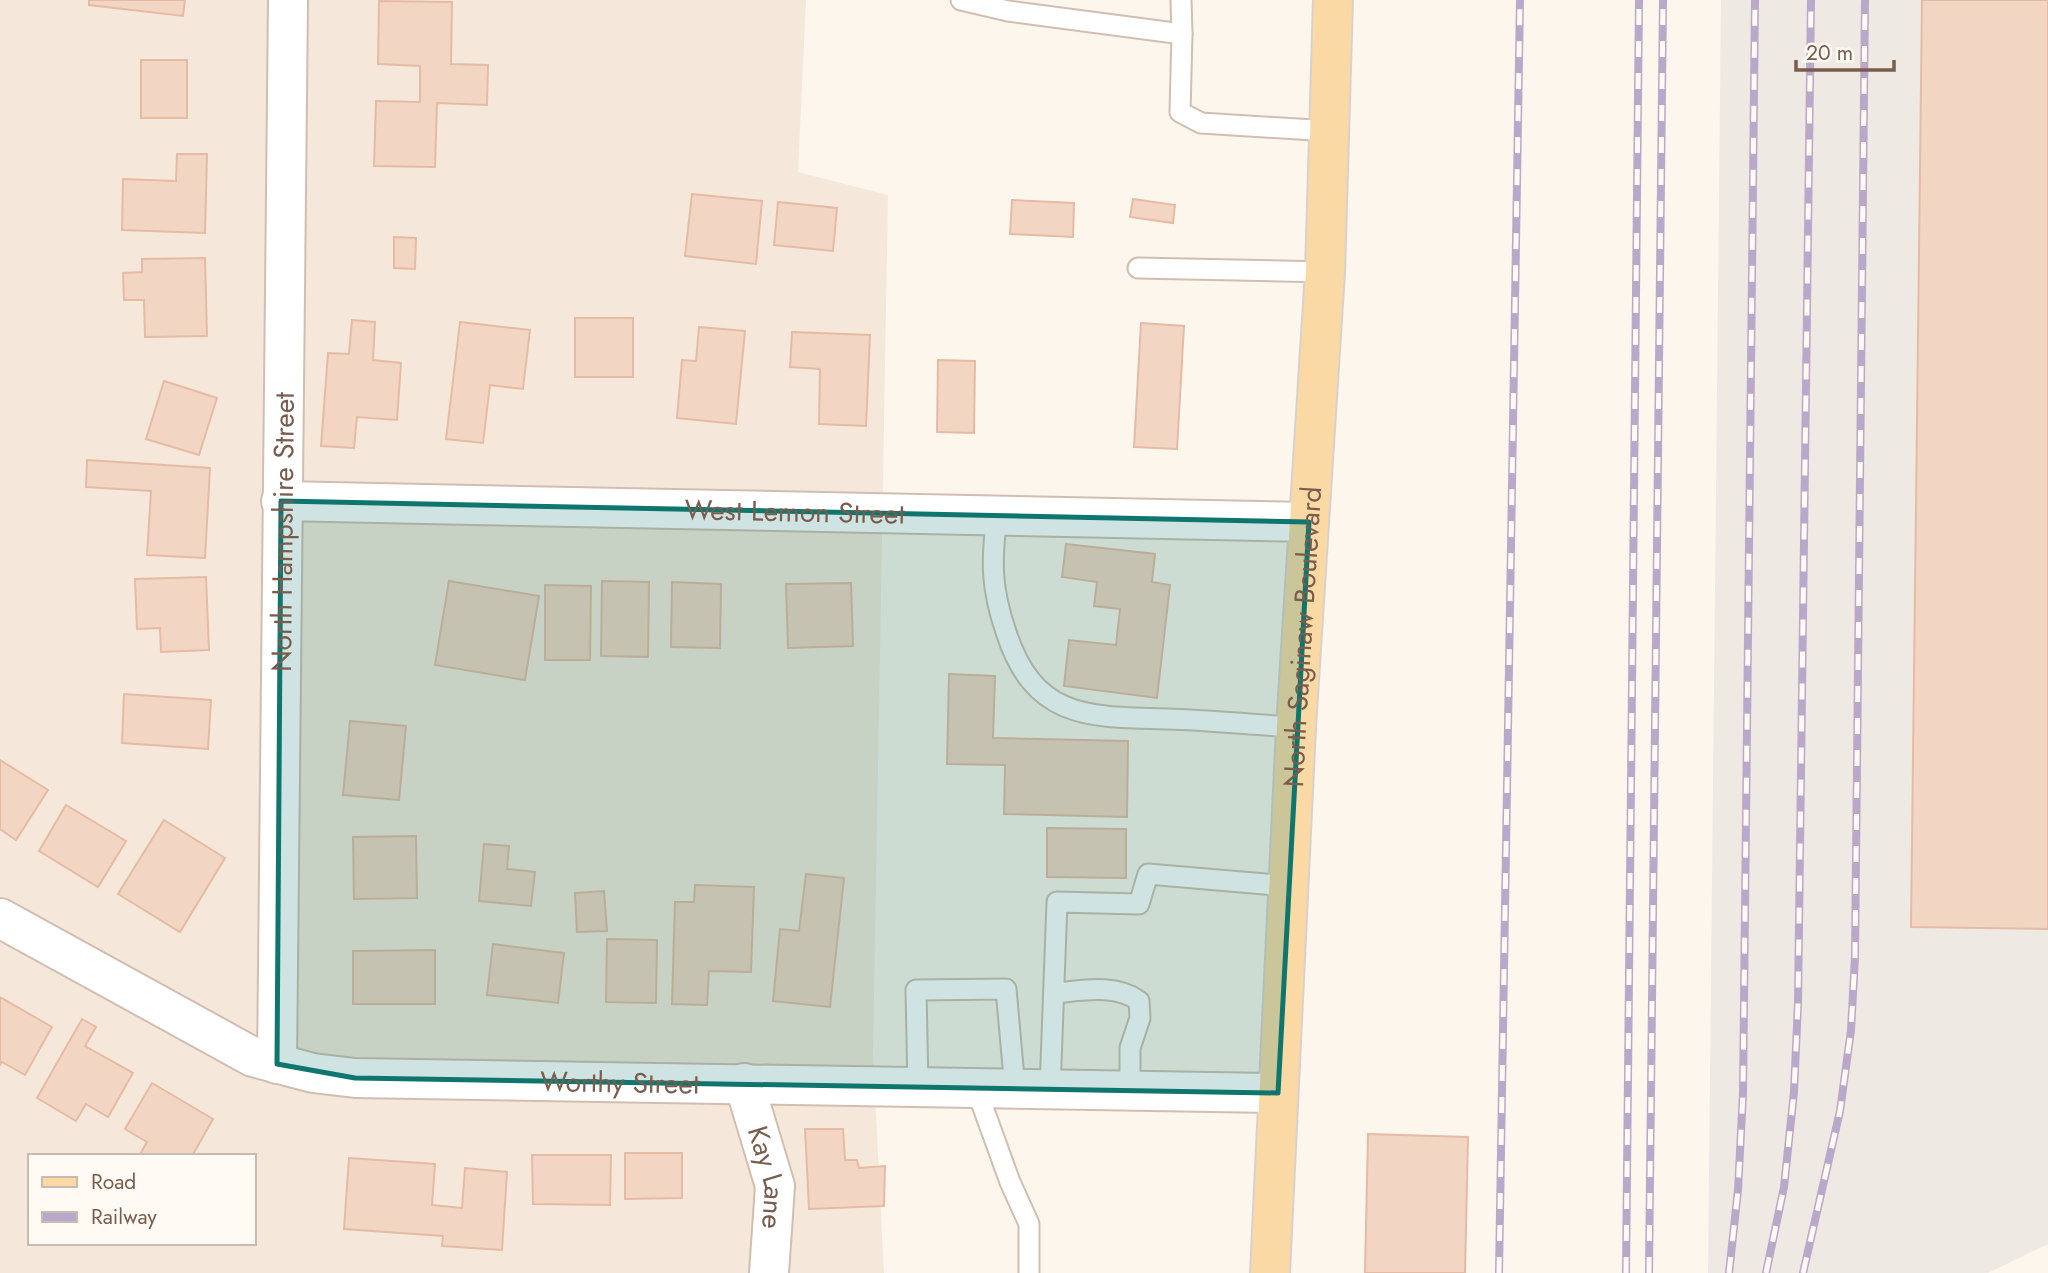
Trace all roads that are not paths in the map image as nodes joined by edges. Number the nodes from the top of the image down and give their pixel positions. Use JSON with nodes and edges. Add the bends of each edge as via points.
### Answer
{"nodes":[{"id":1,"x":288,"y":0,"type":"edge"},
{"id":2,"x":961,"y":0,"type":"edge"},
{"id":3,"x":1181,"y":0,"type":"edge"},
{"id":4,"x":1334,"y":0,"type":"edge"},
{"id":5,"x":1182,"y":34,"type":"junction"},
{"id":6,"x":1330,"y":131,"type":"junction"},
{"id":7,"x":1138,"y":268,"type":"dead end"},
{"id":8,"x":1325,"y":272,"type":"junction"},
{"id":9,"x":281,"y":501,"type":"junction"},
{"id":10,"x":997,"y":516,"type":"junction"},
{"id":11,"x":1309,"y":522,"type":"junction"},
{"id":12,"x":1296,"y":727,"type":"junction"},
{"id":13,"x":1288,"y":886,"type":"junction"},
{"id":14,"x":0,"y":918,"type":"edge"},
{"id":15,"x":1054,"y":993,"type":"junction"},
{"id":16,"x":277,"y":1064,"type":"junction"},
{"id":17,"x":744,"y":1083,"type":"junction"},
{"id":18,"x":918,"y":1087,"type":"junction"},
{"id":19,"x":976,"y":1088,"type":"junction"},
{"id":20,"x":1032,"y":1090,"type":"junction"},
{"id":21,"x":1130,"y":1091,"type":"junction"},
{"id":22,"x":1278,"y":1093,"type":"junction"},
{"id":23,"x":769,"y":1273,"type":"edge"},
{"id":24,"x":1029,"y":1273,"type":"edge"},
{"id":25,"x":1270,"y":1273,"type":"edge"}],
"edges":[{"from":1,"to":9,"type":"street","name":"North Hampshire Street"},
{"from":2,"to":5,"type":"lane","via":[[1008,11]]},
{"from":3,"to":5,"type":"lane"},
{"from":4,"to":6,"type":"main road","name":"North Saginaw Boulevard"},
{"from":5,"to":6,"type":"lane","via":[[1180,112],[1201,123]]},
{"from":6,"to":8,"type":"main road","name":"North Saginaw Boulevard"},
{"from":7,"to":8,"type":"lane"},
{"from":8,"to":11,"type":"main road","name":"North Saginaw Boulevard"},
{"from":9,"to":10,"type":"street","name":"West Lemon Street"},
{"from":9,"to":16,"type":"street","name":"North Hampshire Street"},
{"from":10,"to":11,"type":"street","name":"West Lemon Street"},
{"from":10,"to":12,"type":"lane","via":[[992,551],[995,600],[1014,656],[1028,680],[1053,701],[1086,715]]},
{"from":11,"to":12,"type":"main road","name":"North Saginaw Boulevard"},
{"from":12,"to":13,"type":"main road","name":"North Saginaw Boulevard"},
{"from":13,"to":15,"type":"lane","via":[[1148,874],[1139,904],[1057,902]]},
{"from":13,"to":22,"type":"main road","name":"North Saginaw Boulevard"},
{"from":14,"to":16,"type":"street","name":"Worthy Street","via":[[253,1057]]},
{"from":15,"to":20,"type":"lane"},
{"from":15,"to":21,"type":"lane","via":[[1112,990],[1139,1001],[1140,1018],[1130,1048]]},
{"from":16,"to":17,"type":"street","name":"Worthy Street","via":[[355,1078]]},
{"from":17,"to":18,"type":"street","name":"Worthy Street"},
{"from":17,"to":23,"type":"street","name":"Kay Lane","via":[[775,1186]]},
{"from":18,"to":19,"type":"street","name":"Worthy Street"},
{"from":18,"to":20,"type":"lane","via":[[916,990],[1006,989]]},
{"from":19,"to":20,"type":"street","name":"Worthy Street"},
{"from":19,"to":24,"type":"lane","via":[[1029,1224]]},
{"from":20,"to":21,"type":"street","name":"Worthy Street"},
{"from":21,"to":22,"type":"street","name":"Worthy Street"},
{"from":22,"to":25,"type":"main road","name":"North Saginaw Boulevard"}]}
